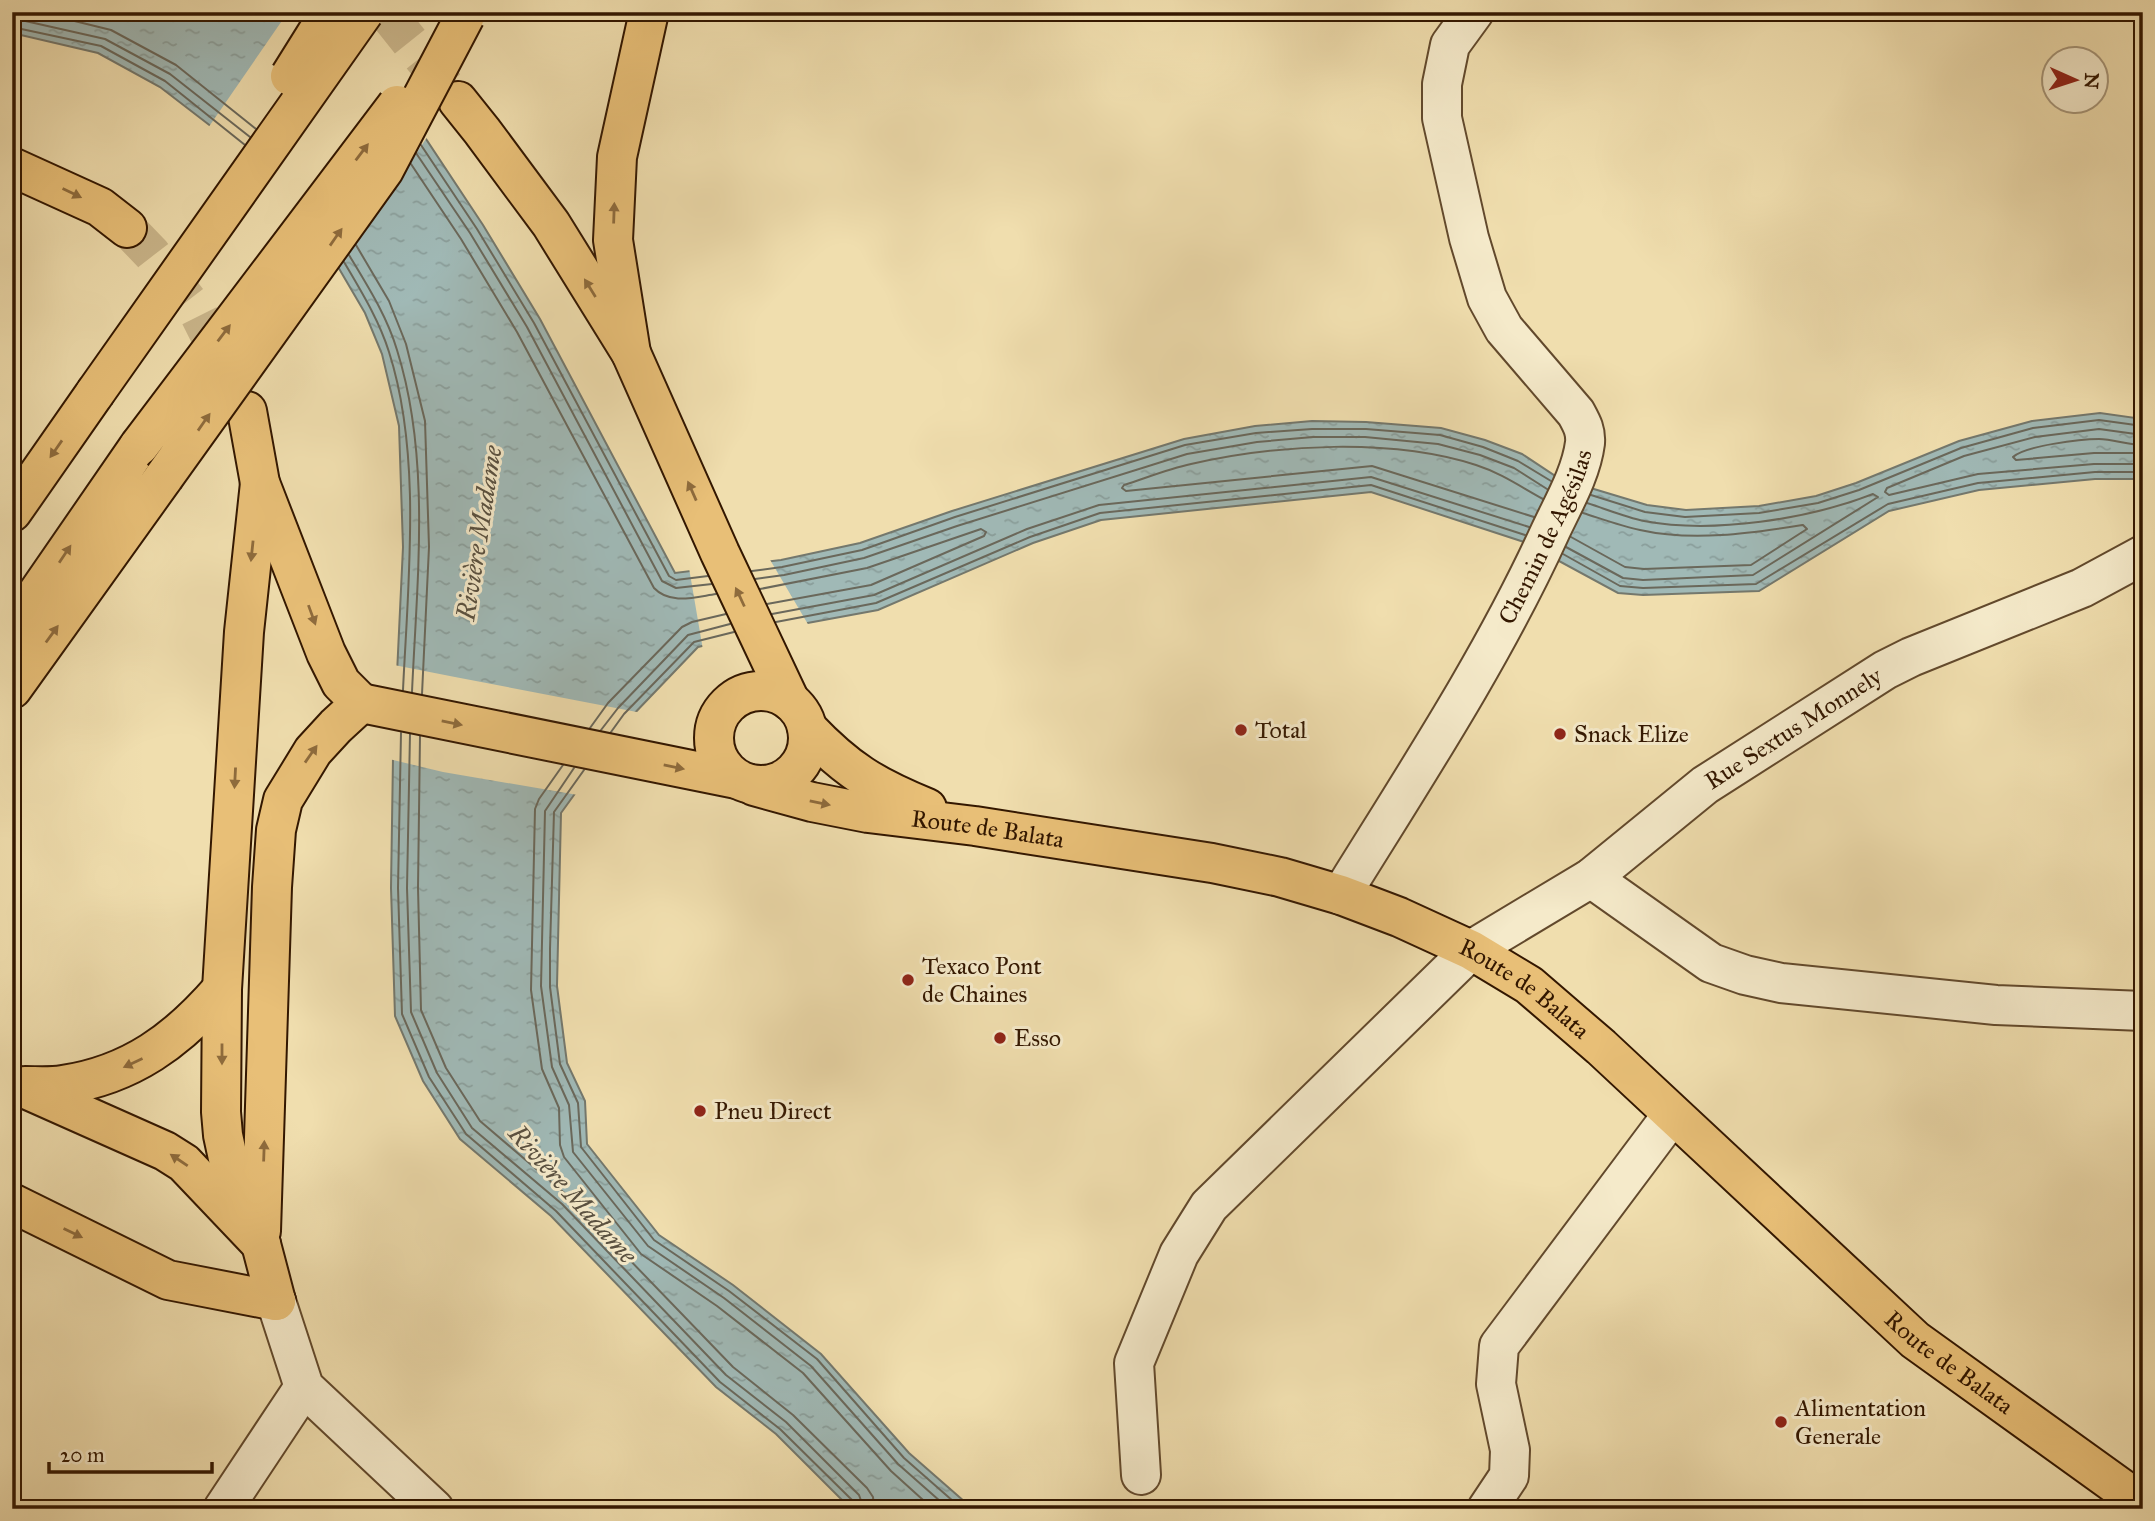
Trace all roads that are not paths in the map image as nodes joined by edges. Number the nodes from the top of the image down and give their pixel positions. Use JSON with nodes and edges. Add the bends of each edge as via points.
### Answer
{"nodes":[{"id":1,"x":330,"y":12,"type":"edge"},
{"id":2,"x":365,"y":12,"type":"edge"},
{"id":3,"x":649,"y":12,"type":"edge"},
{"id":4,"x":1474,"y":12,"type":"edge"},
{"id":5,"x":466,"y":14,"type":"edge"},
{"id":6,"x":458,"y":101,"type":"tunnel mouth"},
{"id":7,"x":12,"y":167,"type":"edge"},
{"id":8,"x":127,"y":228,"type":"tunnel mouth"},
{"id":9,"x":631,"y":353,"type":"junction"},
{"id":10,"x":95,"y":393,"type":"junction"},
{"id":11,"x":247,"y":411,"type":"tunnel mouth"},
{"id":12,"x":260,"y":483,"type":"junction"},
{"id":13,"x":12,"y":512,"type":"edge"},
{"id":14,"x":2143,"y":555,"type":"edge"},
{"id":15,"x":12,"y":630,"type":"edge"},
{"id":16,"x":12,"y":689,"type":"edge"},
{"id":17,"x":373,"y":707,"type":"junction"},
{"id":18,"x":799,"y":715,"type":"junction"},
{"id":19,"x":745,"y":782,"type":"junction"},
{"id":20,"x":975,"y":826,"type":"junction"},
{"id":21,"x":1591,"y":878,"type":"junction"},
{"id":22,"x":1340,"y":895,"type":"junction"},
{"id":23,"x":1471,"y":950,"type":"junction"},
{"id":24,"x":222,"y":989,"type":"junction"},
{"id":25,"x":2143,"y":1011,"type":"edge"},
{"id":26,"x":15,"y":1085,"type":"edge"},
{"id":27,"x":1672,"y":1115,"type":"junction"},
{"id":28,"x":12,"y":1203,"type":"edge"},
{"id":29,"x":261,"y":1244,"type":"junction"},
{"id":30,"x":276,"y":1301,"type":"junction"},
{"id":31,"x":304,"y":1387,"type":"junction"},
{"id":32,"x":1141,"y":1475,"type":"dead end"},
{"id":33,"x":2143,"y":1504,"type":"edge"},
{"id":34,"x":222,"y":1509,"type":"edge"},
{"id":35,"x":434,"y":1509,"type":"edge"},
{"id":36,"x":1487,"y":1509,"type":"edge"}],
"edges":[{"from":1,"to":10,"type":"main road","bridge":true},
{"from":2,"to":10,"type":"main road","bridge":true},
{"from":9,"to":3,"type":"main road","one_way":true,"via":[[613,240],[617,157]]},
{"from":4,"to":22,"type":"street","name":"Chemin de Agésilas","via":[[1450,45],[1442,84],[1442,118],[1460,198],[1487,298],[1504,330],[1576,413],[1585,428],[1585,443],[1578,471],[1528,582]]},
{"from":15,"to":5,"type":"main road","one_way":true,"bridge":true,"via":[[139,446]]},
{"from":16,"to":5,"type":"main road","one_way":true,"bridge":true,"via":[[384,170]]},
{"from":9,"to":6,"type":"main road","one_way":true,"via":[[551,224]]},
{"from":7,"to":8,"type":"main road","one_way":true,"via":[[100,207]]},
{"from":18,"to":9,"type":"main road","one_way":true,"via":[[761,642]]},
{"from":10,"to":13,"type":"main road","one_way":true},
{"from":11,"to":12,"type":"main road"},
{"from":12,"to":17,"type":"main road","one_way":true,"via":[[341,683]]},
{"from":12,"to":24,"type":"main road","one_way":true,"via":[[244,632]]},
{"from":14,"to":21,"type":"street","name":"Rue Sextus Monnely","via":[[2082,588],[1885,670],[1705,785]]},
{"from":17,"to":19,"type":"main road","name":"Route de Balata","one_way":true},
{"from":29,"to":17,"type":"main road","one_way":true,"via":[[276,830],[283,800],[313,751],[336,726]]},
{"from":18,"to":19,"type":"main road","via":[[808,744],[796,771],[769,785]]},
{"from":18,"to":19,"type":"main road","via":[[777,694],[762,690],[740,696],[721,711],[713,740],[716,755],[725,769]]},
{"from":18,"to":20,"type":"main road","via":[[835,758],[864,779]]},
{"from":19,"to":20,"type":"main road","name":"Route de Balata","one_way":true,"via":[[868,813]]},
{"from":20,"to":22,"type":"main road","name":"Route de Balata","via":[[1212,863]]},
{"from":21,"to":23,"type":"street","name":"Rue Sextus Monnely"},
{"from":21,"to":25,"type":"street","via":[[1711,963],[1745,975],[1996,1006]]},
{"from":22,"to":23,"type":"main road","name":"Route de Balata"},
{"from":23,"to":27,"type":"main road","name":"Route de Balata","via":[[1529,985]]},
{"from":23,"to":32,"type":"street","name":"Rue Sextus Monnely","via":[[1209,1206],[1179,1254],[1134,1363]]},
{"from":24,"to":26,"type":"main road","one_way":true,"via":[[197,1018],[137,1063],[62,1085]]},
{"from":24,"to":29,"type":"main road","one_way":true,"via":[[223,1135],[232,1177]]},
{"from":29,"to":26,"type":"main road","one_way":true,"via":[[184,1163]]},
{"from":27,"to":33,"type":"main road","name":"Route de Balata","via":[[1914,1340]]},
{"from":27,"to":36,"type":"street","via":[[1499,1346],[1496,1384],[1510,1450],[1509,1476]]},
{"from":28,"to":30,"type":"main road","one_way":true,"via":[[168,1280]]},
{"from":29,"to":30,"type":"main road"},
{"from":30,"to":31,"type":"street"},
{"from":31,"to":34,"type":"street"},
{"from":31,"to":35,"type":"street"}]}
